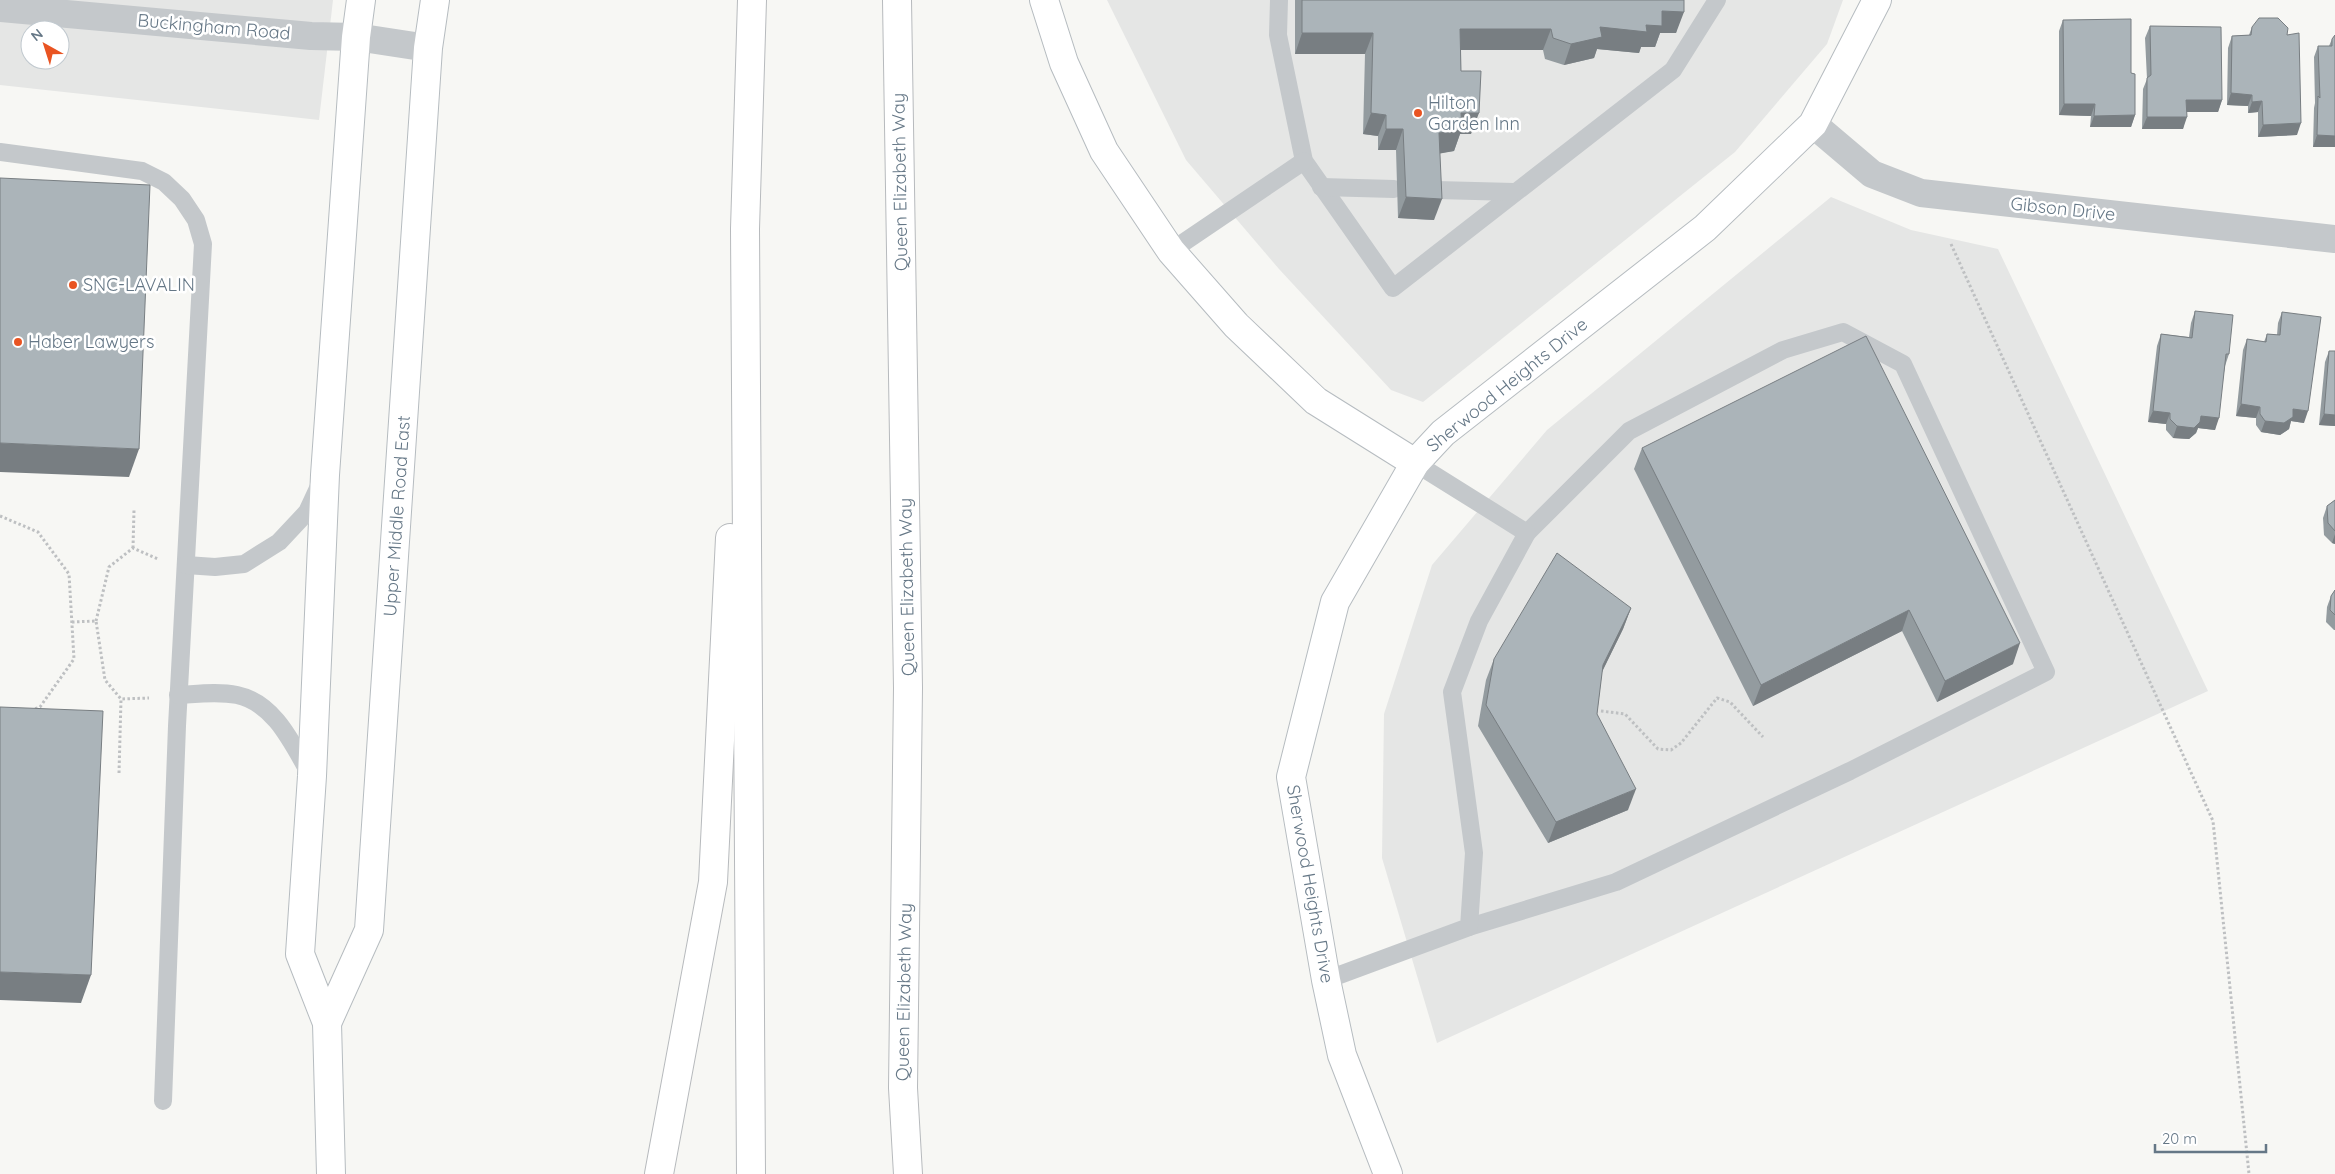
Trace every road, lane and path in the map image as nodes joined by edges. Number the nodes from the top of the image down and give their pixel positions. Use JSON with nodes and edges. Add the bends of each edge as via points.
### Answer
{"nodes":[{"id":1,"x":361,"y":0,"type":"edge"},
{"id":2,"x":435,"y":0,"type":"edge"},
{"id":3,"x":752,"y":0,"type":"edge"},
{"id":4,"x":897,"y":0,"type":"edge"},
{"id":5,"x":1044,"y":0,"type":"edge"},
{"id":6,"x":1279,"y":0,"type":"edge"},
{"id":7,"x":1717,"y":0,"type":"edge"},
{"id":8,"x":1877,"y":0,"type":"edge"},
{"id":9,"x":0,"y":8,"type":"edge"},
{"id":10,"x":356,"y":37,"type":"junction"},
{"id":11,"x":428,"y":48,"type":"junction"},
{"id":12,"x":1813,"y":124,"type":"junction"},
{"id":13,"x":0,"y":152,"type":"edge"},
{"id":14,"x":1304,"y":161,"type":"junction"},
{"id":15,"x":1321,"y":186,"type":"junction"},
{"id":16,"x":1394,"y":189,"type":"dead end"},
{"id":17,"x":1436,"y":190,"type":"edge"},
{"id":18,"x":1514,"y":192,"type":"junction"},
{"id":19,"x":745,"y":229,"type":"junction"},
{"id":20,"x":2335,"y":239,"type":"edge"},
{"id":21,"x":1951,"y":244,"type":"dead end"},
{"id":22,"x":1171,"y":251,"type":"junction"},
{"id":23,"x":1415,"y":463,"type":"junction"},
{"id":24,"x":325,"y":475,"type":"junction"},
{"id":25,"x":134,"y":510,"type":"dead end"},
{"id":26,"x":0,"y":516,"type":"edge"},
{"id":27,"x":1527,"y":533,"type":"junction"},
{"id":28,"x":133,"y":548,"type":"junction"},
{"id":29,"x":159,"y":560,"type":"dead end"},
{"id":30,"x":186,"y":565,"type":"junction"},
{"id":31,"x":96,"y":621,"type":"junction"},
{"id":32,"x":72,"y":622,"type":"junction"},
{"id":33,"x":178,"y":695,"type":"junction"},
{"id":34,"x":152,"y":698,"type":"dead end"},
{"id":35,"x":122,"y":699,"type":"junction"},
{"id":36,"x":32,"y":710,"type":"edge"},
{"id":37,"x":1601,"y":711,"type":"edge"},
{"id":38,"x":1763,"y":737,"type":"dead end"},
{"id":39,"x":119,"y":773,"type":"dead end"},
{"id":40,"x":312,"y":776,"type":"junction"},
{"id":41,"x":1469,"y":927,"type":"junction"},
{"id":42,"x":1326,"y":980,"type":"junction"},
{"id":43,"x":328,"y":1023,"type":"junction"},
{"id":44,"x":163,"y":1101,"type":"dead end"},
{"id":45,"x":331,"y":1174,"type":"edge"},
{"id":46,"x":659,"y":1174,"type":"edge"},
{"id":47,"x":751,"y":1174,"type":"edge"},
{"id":48,"x":908,"y":1174,"type":"edge"},
{"id":49,"x":1388,"y":1174,"type":"edge"},
{"id":50,"x":2249,"y":1174,"type":"edge"}],
"edges":[{"from":1,"to":10,"type":"main road","name":"Upper Middle Road East"},
{"from":2,"to":11,"type":"main road","name":"Upper Middle Road East"},
{"from":3,"to":19,"type":"main road"},
{"from":4,"to":48,"type":"main road","name":"Queen Elizabeth Way","via":[[908,688],[903,1088]]},
{"from":5,"to":22,"type":"main road","via":[[1064,63],[1104,151]]},
{"from":6,"to":14,"type":"lane","via":[[1278,35]]},
{"from":7,"to":18,"type":"lane","via":[[1673,70]]},
{"from":8,"to":12,"type":"main road","name":"Sherwood Heights Drive"},
{"from":9,"to":10,"type":"street","name":"Buckingham Road","via":[[311,36]]},
{"from":10,"to":11,"type":"street","name":"Buckingham Road"},
{"from":10,"to":24,"type":"main road","name":"Upper Middle Road East"},
{"from":11,"to":43,"type":"main road","name":"Upper Middle Road East","via":[[369,930]]},
{"from":12,"to":20,"type":"street","name":"Gibson Drive","via":[[1872,174],[1921,194]]},
{"from":12,"to":23,"type":"main road","name":"Sherwood Heights Drive","via":[[1706,228],[1506,382],[1443,433]]},
{"from":13,"to":30,"type":"lane","via":[[142,171],[164,182],[182,199],[196,220],[203,244]]},
{"from":14,"to":15,"type":"lane"},
{"from":14,"to":22,"type":"lane"},
{"from":15,"to":16,"type":"lane"},
{"from":15,"to":18,"type":"lane","via":[[1393,288]]},
{"from":17,"to":18,"type":"lane"},
{"from":19,"to":46,"type":"main road","via":[[713,882]]},
{"from":19,"to":47,"type":"main road"},
{"from":21,"to":50,"type":"path","via":[[2213,821]]},
{"from":22,"to":23,"type":"main road","via":[[1236,325],[1316,401]]},
{"from":23,"to":27,"type":"lane"},
{"from":23,"to":42,"type":"main road","name":"Sherwood Heights Drive","via":[[1335,602],[1291,777]]},
{"from":24,"to":30,"type":"lane","via":[[307,512],[279,542],[244,564],[215,568]]},
{"from":24,"to":40,"type":"main road","name":"Upper Middle Road East"},
{"from":25,"to":28,"type":"path"},
{"from":26,"to":32,"type":"path","via":[[38,532],[69,574]]},
{"from":27,"to":41,"type":"lane","via":[[1479,621],[1452,692],[1474,854]]},
{"from":27,"to":41,"type":"lane","via":[[1629,431],[1783,350],[1843,332],[1903,364],[2046,672],[1850,772],[1616,882]]},
{"from":28,"to":29,"type":"path"},
{"from":28,"to":31,"type":"path","via":[[109,567]]},
{"from":30,"to":33,"type":"lane"},
{"from":31,"to":32,"type":"path"},
{"from":31,"to":35,"type":"path","via":[[106,680]]},
{"from":32,"to":36,"type":"path","via":[[74,659],[40,707]]},
{"from":33,"to":40,"type":"lane","via":[[237,695],[257,702],[273,716]]},
{"from":33,"to":44,"type":"lane"},
{"from":34,"to":35,"type":"path"},
{"from":35,"to":39,"type":"path"},
{"from":37,"to":38,"type":"path","via":[[1625,714],[1658,749],[1671,750],[1681,743],[1717,698],[1730,702]]},
{"from":40,"to":43,"type":"main road","name":"Upper Middle Road East","via":[[300,954]]},
{"from":41,"to":42,"type":"lane"},
{"from":42,"to":49,"type":"main road","name":"Sherwood Heights Drive","via":[[1342,1055]]},
{"from":43,"to":45,"type":"main road","name":"Upper Middle Road East"}]}
